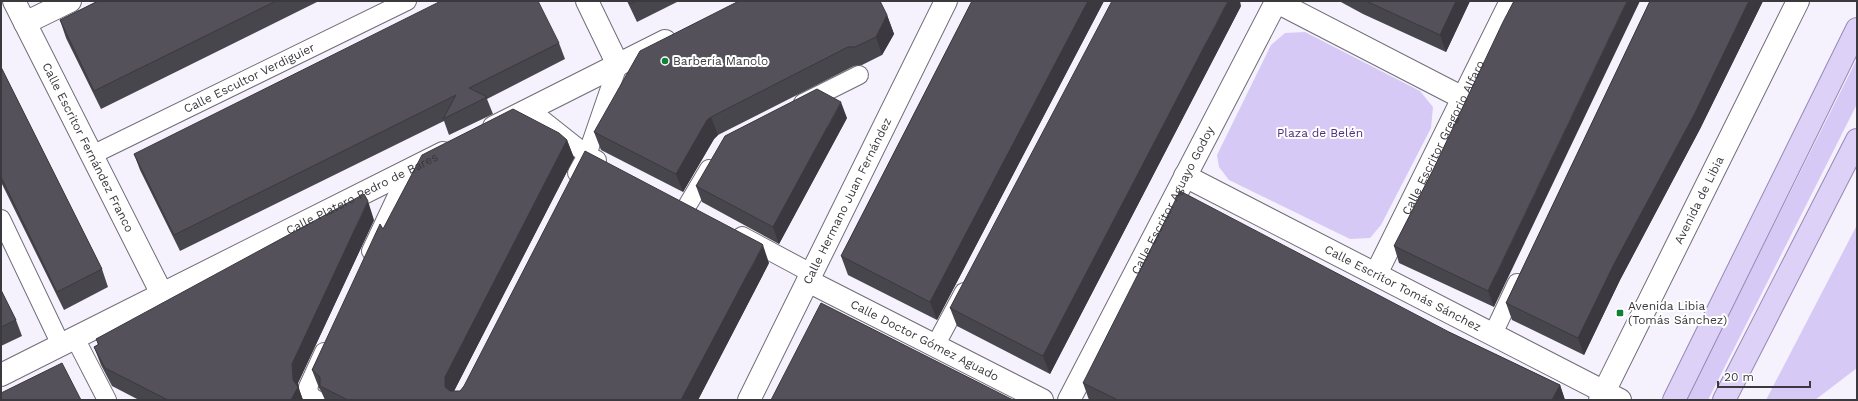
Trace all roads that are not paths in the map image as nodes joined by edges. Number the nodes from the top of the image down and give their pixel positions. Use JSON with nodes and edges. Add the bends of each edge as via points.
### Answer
{"nodes":[{"id":1,"x":14,"y":1,"type":"edge"},
{"id":2,"x":70,"y":1,"type":"edge"},
{"id":3,"x":407,"y":1,"type":"edge"},
{"id":4,"x":587,"y":1,"type":"edge"},
{"id":5,"x":946,"y":1,"type":"edge"},
{"id":6,"x":1275,"y":1,"type":"edge"},
{"id":7,"x":1510,"y":1,"type":"edge"},
{"id":8,"x":1798,"y":1,"type":"edge"},
{"id":9,"x":25,"y":23,"type":"junction"},
{"id":10,"x":1857,"y":28,"type":"edge"},
{"id":11,"x":681,"y":33,"type":"edge"},
{"id":12,"x":618,"y":65,"type":"junction"},
{"id":13,"x":859,"y":75,"type":"dead end"},
{"id":14,"x":1463,"y":98,"type":"junction"},
{"id":15,"x":529,"y":109,"type":"junction"},
{"id":16,"x":791,"y":109,"type":"edge"},
{"id":17,"x":1857,"y":140,"type":"edge"},
{"id":18,"x":92,"y":155,"type":"junction"},
{"id":19,"x":587,"y":155,"type":"junction"},
{"id":20,"x":715,"y":158,"type":"edge"},
{"id":21,"x":614,"y":168,"type":"edge"},
{"id":22,"x":409,"y":170,"type":"junction"},
{"id":23,"x":1186,"y":176,"type":"junction"},
{"id":24,"x":569,"y":190,"type":"edge"},
{"id":25,"x":687,"y":206,"type":"edge"},
{"id":26,"x":1,"y":219,"type":"edge"},
{"id":27,"x":729,"y":228,"type":"edge"},
{"id":28,"x":365,"y":264,"type":"edge"},
{"id":29,"x":1523,"y":270,"type":"edge"},
{"id":30,"x":1376,"y":274,"type":"junction"},
{"id":31,"x":972,"y":275,"type":"edge"},
{"id":32,"x":810,"y":277,"type":"junction"},
{"id":33,"x":162,"y":294,"type":"junction"},
{"id":34,"x":1493,"y":334,"type":"junction"},
{"id":35,"x":332,"y":336,"type":"edge"},
{"id":36,"x":68,"y":341,"type":"junction"},
{"id":37,"x":935,"y":346,"type":"junction"},
{"id":38,"x":1,"y":375,"type":"edge"},
{"id":39,"x":1608,"y":397,"type":"edge"},
{"id":40,"x":107,"y":400,"type":"edge"},
{"id":41,"x":317,"y":400,"type":"edge"},
{"id":42,"x":749,"y":400,"type":"edge"},
{"id":43,"x":1042,"y":400,"type":"edge"},
{"id":44,"x":1069,"y":400,"type":"edge"},
{"id":45,"x":1674,"y":400,"type":"edge"},
{"id":46,"x":1724,"y":400,"type":"edge"}],
"edges":[{"from":1,"to":9,"type":"street","name":"Calle Escritor Fernández Franco"},
{"from":2,"to":9,"type":"street"},
{"from":3,"to":18,"type":"street","name":"Calle Escultor Verdiguier"},
{"from":4,"to":12,"type":"street"},
{"from":5,"to":32,"type":"street","name":"Calle Hermano Juan Fernández"},
{"from":6,"to":14,"type":"street"},
{"from":6,"to":23,"type":"street","name":"Calle Escritor Aguayo Godoy"},
{"from":7,"to":14,"type":"street","name":"Calle Escritor Gregorio Alfaro"},
{"from":8,"to":39,"type":"street","name":"Avenida de Libia"},
{"from":9,"to":18,"type":"street","name":"Calle Escritor Fernández Franco"},
{"from":10,"to":45,"type":"main road"},
{"from":11,"to":12,"type":"street","name":"Calle Platero Pedro de Bares"},
{"from":12,"to":15,"type":"street","name":"Calle Platero Pedro de Bares"},
{"from":12,"to":19,"type":"street"},
{"from":13,"to":16,"type":"street"},
{"from":14,"to":30,"type":"street","name":"Calle Escritor Gregorio Alfaro"},
{"from":15,"to":19,"type":"street"},
{"from":15,"to":22,"type":"street","name":"Calle Platero Pedro de Bares"},
{"from":17,"to":46,"type":"main road"},
{"from":18,"to":33,"type":"street","name":"Calle Escritor Fernández Franco"},
{"from":19,"to":21,"type":"street"},
{"from":19,"to":24,"type":"street"},
{"from":20,"to":25,"type":"street"},
{"from":22,"to":28,"type":"street"},
{"from":22,"to":33,"type":"street","name":"Calle Platero Pedro de Bares"},
{"from":23,"to":30,"type":"street","name":"Calle Escritor Tomás Sánchez"},
{"from":23,"to":44,"type":"street","name":"Calle Escritor Aguayo Godoy"},
{"from":26,"to":36,"type":"street"},
{"from":27,"to":32,"type":"street"},
{"from":29,"to":34,"type":"street"},
{"from":30,"to":34,"type":"street","name":"Calle Escritor Tomás Sánchez"},
{"from":31,"to":37,"type":"street"},
{"from":32,"to":37,"type":"street","name":"Calle Doctor Gómez Aguado"},
{"from":32,"to":42,"type":"street","name":"Calle Hermano Juan Fernández"},
{"from":33,"to":36,"type":"street","name":"Calle Platero Pedro de Bares"},
{"from":34,"to":39,"type":"street","name":"Calle Escritor Tomás Sánchez"},
{"from":35,"to":41,"type":"street","via":[[308,387],[310,396]]},
{"from":36,"to":38,"type":"street","name":"Calle Platero Pedro de Bares"},
{"from":36,"to":40,"type":"street"},
{"from":37,"to":43,"type":"street","name":"Calle Doctor Gómez Aguado"}]}
